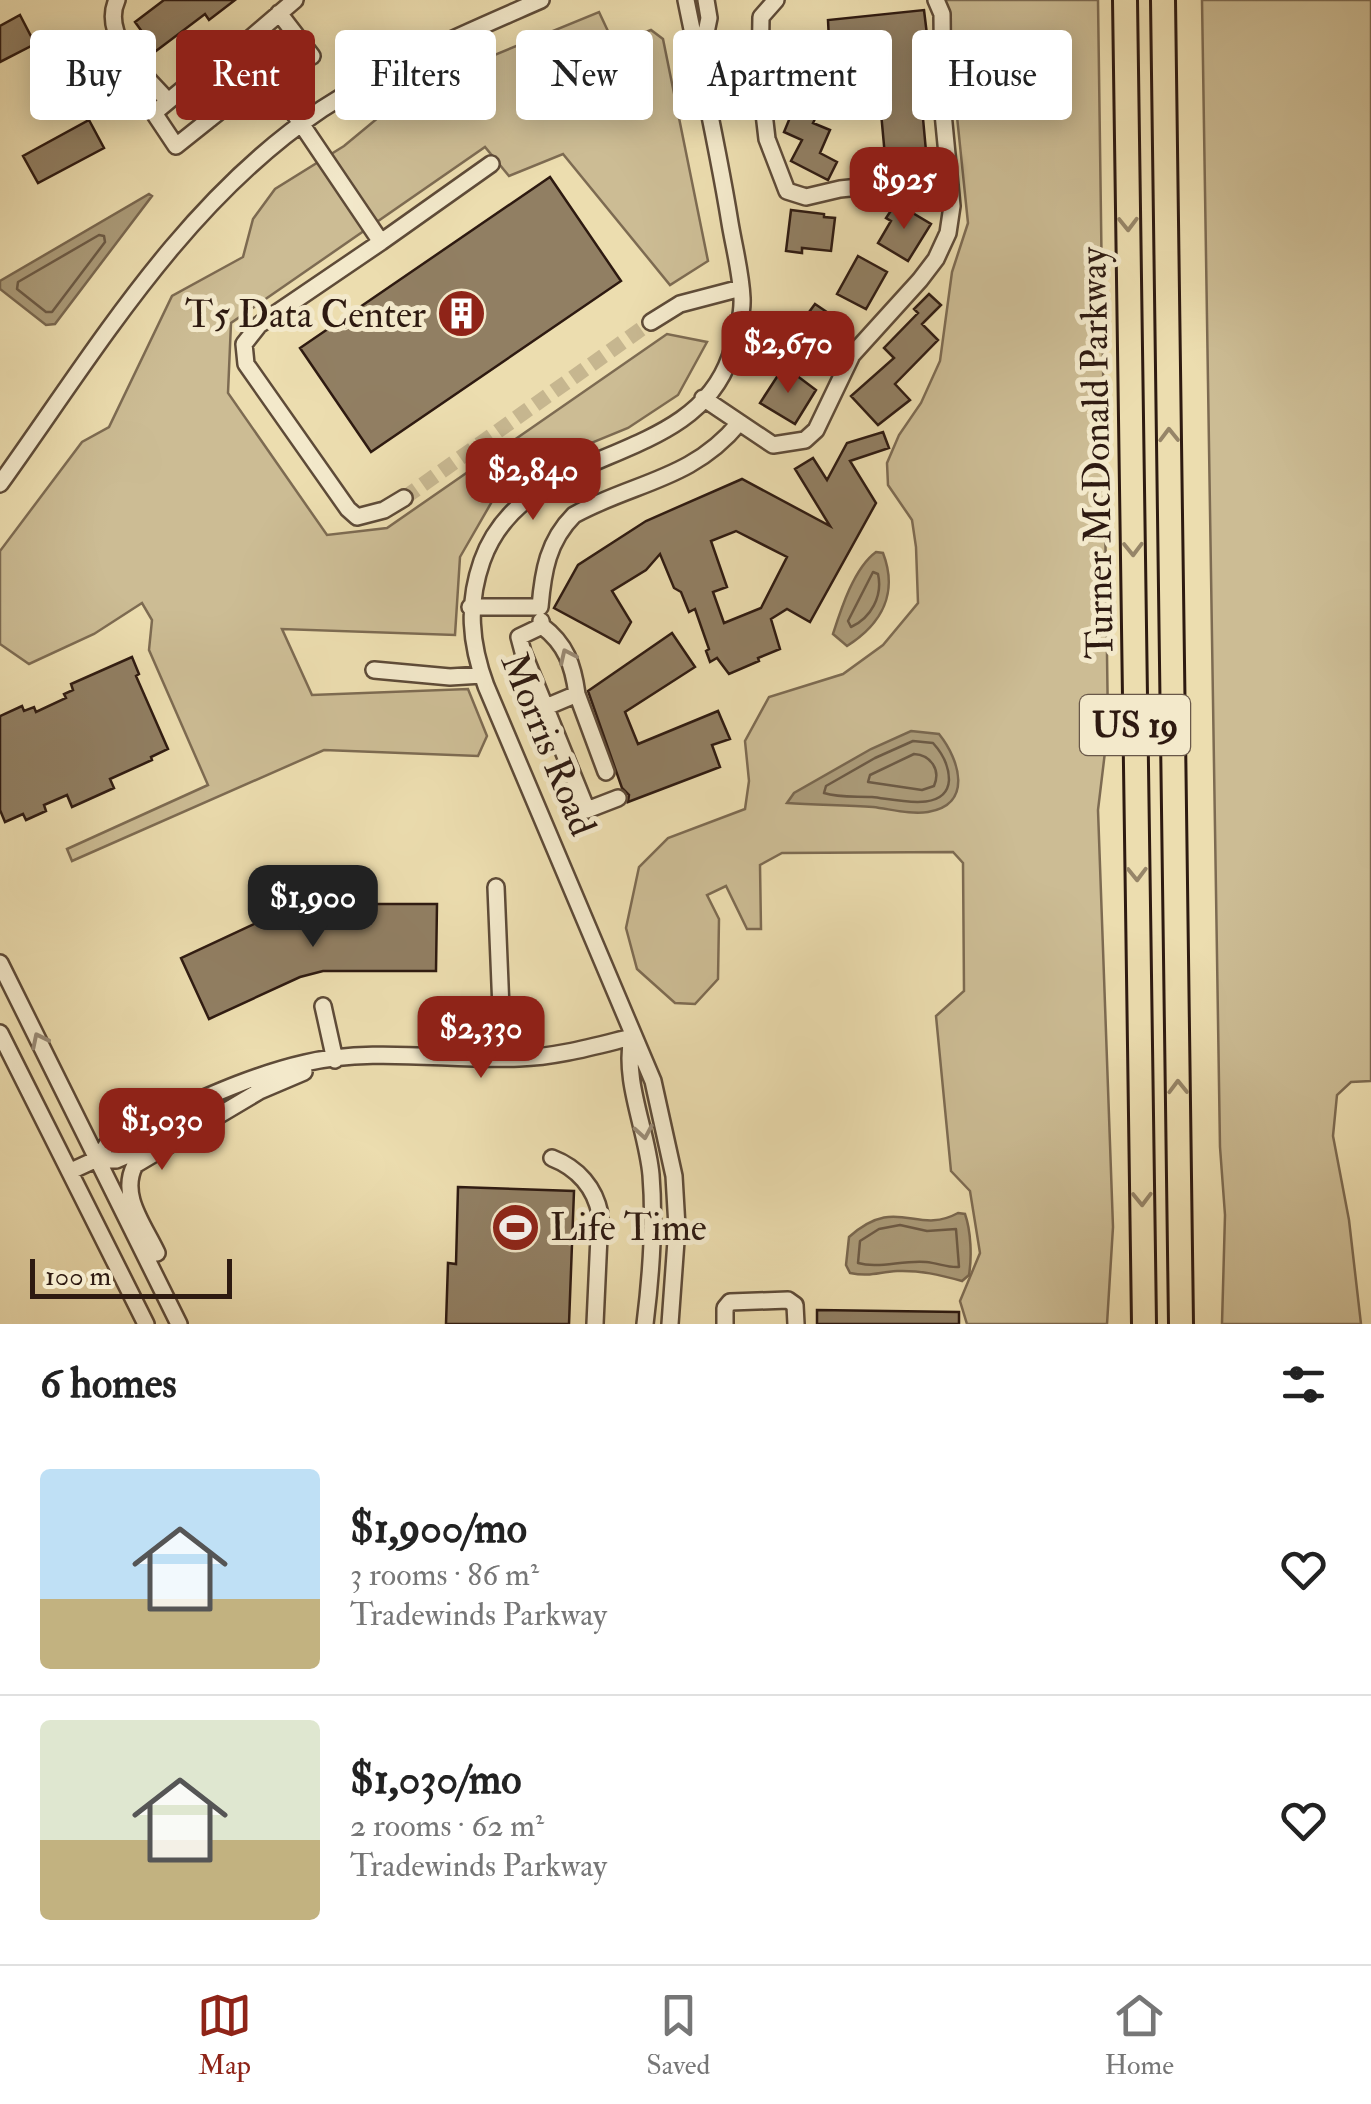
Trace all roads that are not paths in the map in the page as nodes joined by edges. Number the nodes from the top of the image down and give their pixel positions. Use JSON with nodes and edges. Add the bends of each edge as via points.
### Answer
{"nodes":[{"id":1,"x":117,"y":0,"type":"edge"},
{"id":2,"x":296,"y":0,"type":"edge"},
{"id":3,"x":541,"y":0,"type":"edge"},
{"id":4,"x":674,"y":0,"type":"edge"},
{"id":5,"x":686,"y":0,"type":"edge"},
{"id":6,"x":706,"y":0,"type":"edge"},
{"id":7,"x":776,"y":0,"type":"edge"},
{"id":8,"x":936,"y":0,"type":"edge"},
{"id":9,"x":1124,"y":0,"type":"edge"},
{"id":10,"x":1163,"y":0,"type":"edge"},
{"id":11,"x":278,"y":13,"type":"junction"},
{"id":12,"x":691,"y":25,"type":"junction"},
{"id":13,"x":259,"y":30,"type":"edge"},
{"id":14,"x":291,"y":30,"type":"edge"},
{"id":15,"x":692,"y":30,"type":"edge"},
{"id":16,"x":706,"y":30,"type":"edge"},
{"id":17,"x":176,"y":95,"type":"edge"},
{"id":18,"x":168,"y":101,"type":"junction"},
{"id":19,"x":209,"y":120,"type":"edge"},
{"id":20,"x":300,"y":120,"type":"edge"},
{"id":21,"x":710,"y":120,"type":"edge"},
{"id":22,"x":303,"y":124,"type":"junction"},
{"id":23,"x":491,"y":164,"type":"dead end"},
{"id":24,"x":948,"y":178,"type":"junction"},
{"id":25,"x":380,"y":242,"type":"junction"},
{"id":26,"x":740,"y":288,"type":"junction"},
{"id":27,"x":651,"y":322,"type":"tunnel mouth"},
{"id":28,"x":702,"y":398,"type":"junction"},
{"id":29,"x":739,"y":423,"type":"junction"},
{"id":30,"x":0,"y":484,"type":"edge"},
{"id":31,"x":404,"y":498,"type":"tunnel mouth"},
{"id":32,"x":470,"y":607,"type":"junction"},
{"id":33,"x":540,"y":607,"type":"junction"},
{"id":34,"x":542,"y":626,"type":"junction"},
{"id":35,"x":374,"y":670,"type":"dead end"},
{"id":36,"x":482,"y":675,"type":"junction"},
{"id":37,"x":577,"y":694,"type":"junction"},
{"id":38,"x":546,"y":707,"type":"junction"},
{"id":39,"x":606,"y":772,"type":"dead end"},
{"id":40,"x":618,"y":798,"type":"dead end"},
{"id":41,"x":496,"y":887,"type":"dead end"},
{"id":42,"x":0,"y":962,"type":"edge"},
{"id":43,"x":323,"y":1006,"type":"dead end"},
{"id":44,"x":0,"y":1033,"type":"edge"},
{"id":45,"x":632,"y":1037,"type":"junction"},
{"id":46,"x":503,"y":1058,"type":"junction"},
{"id":47,"x":328,"y":1060,"type":"junction"},
{"id":48,"x":263,"y":1089,"type":"junction"},
{"id":49,"x":552,"y":1158,"type":"dead end"},
{"id":50,"x":97,"y":1159,"type":"junction"},
{"id":51,"x":71,"y":1171,"type":"junction"},
{"id":52,"x":162,"y":1286,"type":"junction"},
{"id":53,"x":146,"y":1324,"type":"edge"},
{"id":54,"x":179,"y":1324,"type":"edge"},
{"id":55,"x":595,"y":1324,"type":"edge"},
{"id":56,"x":646,"y":1324,"type":"edge"},
{"id":57,"x":670,"y":1324,"type":"edge"},
{"id":58,"x":725,"y":1324,"type":"edge"},
{"id":59,"x":796,"y":1324,"type":"edge"},
{"id":60,"x":1144,"y":1324,"type":"edge"},
{"id":61,"x":1182,"y":1324,"type":"edge"}],
"edges":[{"from":1,"to":18,"type":"street","via":[[114,29]]},
{"from":2,"to":11,"type":"street"},
{"from":3,"to":22,"type":"street","via":[[380,74]]},
{"from":4,"to":12,"type":"street"},
{"from":5,"to":12,"type":"street","name":"Morris Road"},
{"from":6,"to":16,"type":"street"},
{"from":7,"to":24,"type":"street","via":[[762,17],[760,80],[768,140],[787,191],[806,197]]},
{"from":8,"to":24,"type":"street","via":[[942,14]]},
{"from":9,"to":60,"type":"highway","name":"Turner McDonald Parkway","number":"US 19","one_way":true},
{"from":61,"to":10,"type":"highway","name":"Turner McDonald Parkway","number":"US 19","one_way":true},
{"from":11,"to":13,"type":"street"},
{"from":11,"to":14,"type":"street"},
{"from":12,"to":15,"type":"street","name":"Morris Road"},
{"from":17,"to":18,"type":"street"},
{"from":18,"to":19,"type":"street","via":[[154,114],[176,146]]},
{"from":20,"to":22,"type":"street"},
{"from":21,"to":26,"type":"street","name":"Morris Road"},
{"from":22,"to":25,"type":"street"},
{"from":22,"to":30,"type":"street","via":[[262,154],[172,248]]},
{"from":23,"to":25,"type":"street"},
{"from":24,"to":29,"type":"street","via":[[952,206],[936,260],[852,355],[816,430],[805,440],[773,445]]},
{"from":25,"to":31,"type":"street","via":[[260,325],[244,344],[255,381],[348,510],[368,516]]},
{"from":26,"to":27,"type":"street","via":[[680,304]]},
{"from":26,"to":28,"type":"street","name":"Morris Road","via":[[728,360]]},
{"from":28,"to":29,"type":"street"},
{"from":28,"to":32,"type":"street","name":"Morris Road","via":[[664,431],[561,475],[522,502],[488,542]]},
{"from":29,"to":33,"type":"street","via":[[720,447],[695,462],[574,515],[549,549]]},
{"from":32,"to":33,"type":"street"},
{"from":32,"to":36,"type":"street","name":"Morris Road"},
{"from":33,"to":34,"type":"street"},
{"from":37,"to":34,"type":"street","one_way":true,"via":[[562,642]]},
{"from":34,"to":38,"type":"street","via":[[520,637]]},
{"from":35,"to":36,"type":"street"},
{"from":36,"to":45,"type":"street","name":"Morris Road"},
{"from":37,"to":38,"type":"street"},
{"from":37,"to":39,"type":"street"},
{"from":38,"to":40,"type":"street","via":[[587,810]]},
{"from":41,"to":46,"type":"street"},
{"from":50,"to":42,"type":"street","one_way":true},
{"from":43,"to":47,"type":"street"},
{"from":44,"to":51,"type":"street"},
{"from":45,"to":46,"type":"street","via":[[547,1056]]},
{"from":45,"to":56,"type":"street","name":"Morris Road","one_way":true,"via":[[628,1060],[651,1175]]},
{"from":45,"to":57,"type":"street","name":"Morris Road","via":[[667,1134],[674,1176],[678,1227]]},
{"from":46,"to":47,"type":"street"},
{"from":47,"to":48,"type":"street"},
{"from":47,"to":50,"type":"street","via":[[276,1072],[126,1132],[111,1139]]},
{"from":48,"to":50,"type":"street","via":[[119,1159]]},
{"from":48,"to":52,"type":"street","via":[[150,1154],[130,1173],[128,1192],[165,1273]]},
{"from":49,"to":55,"type":"street","via":[[582,1178],[597,1200]]},
{"from":50,"to":51,"type":"street"},
{"from":50,"to":52,"type":"street"},
{"from":51,"to":53,"type":"street"},
{"from":52,"to":54,"type":"street"},
{"from":58,"to":59,"type":"street","via":[[730,1302],[788,1300],[795,1305]]}]}
